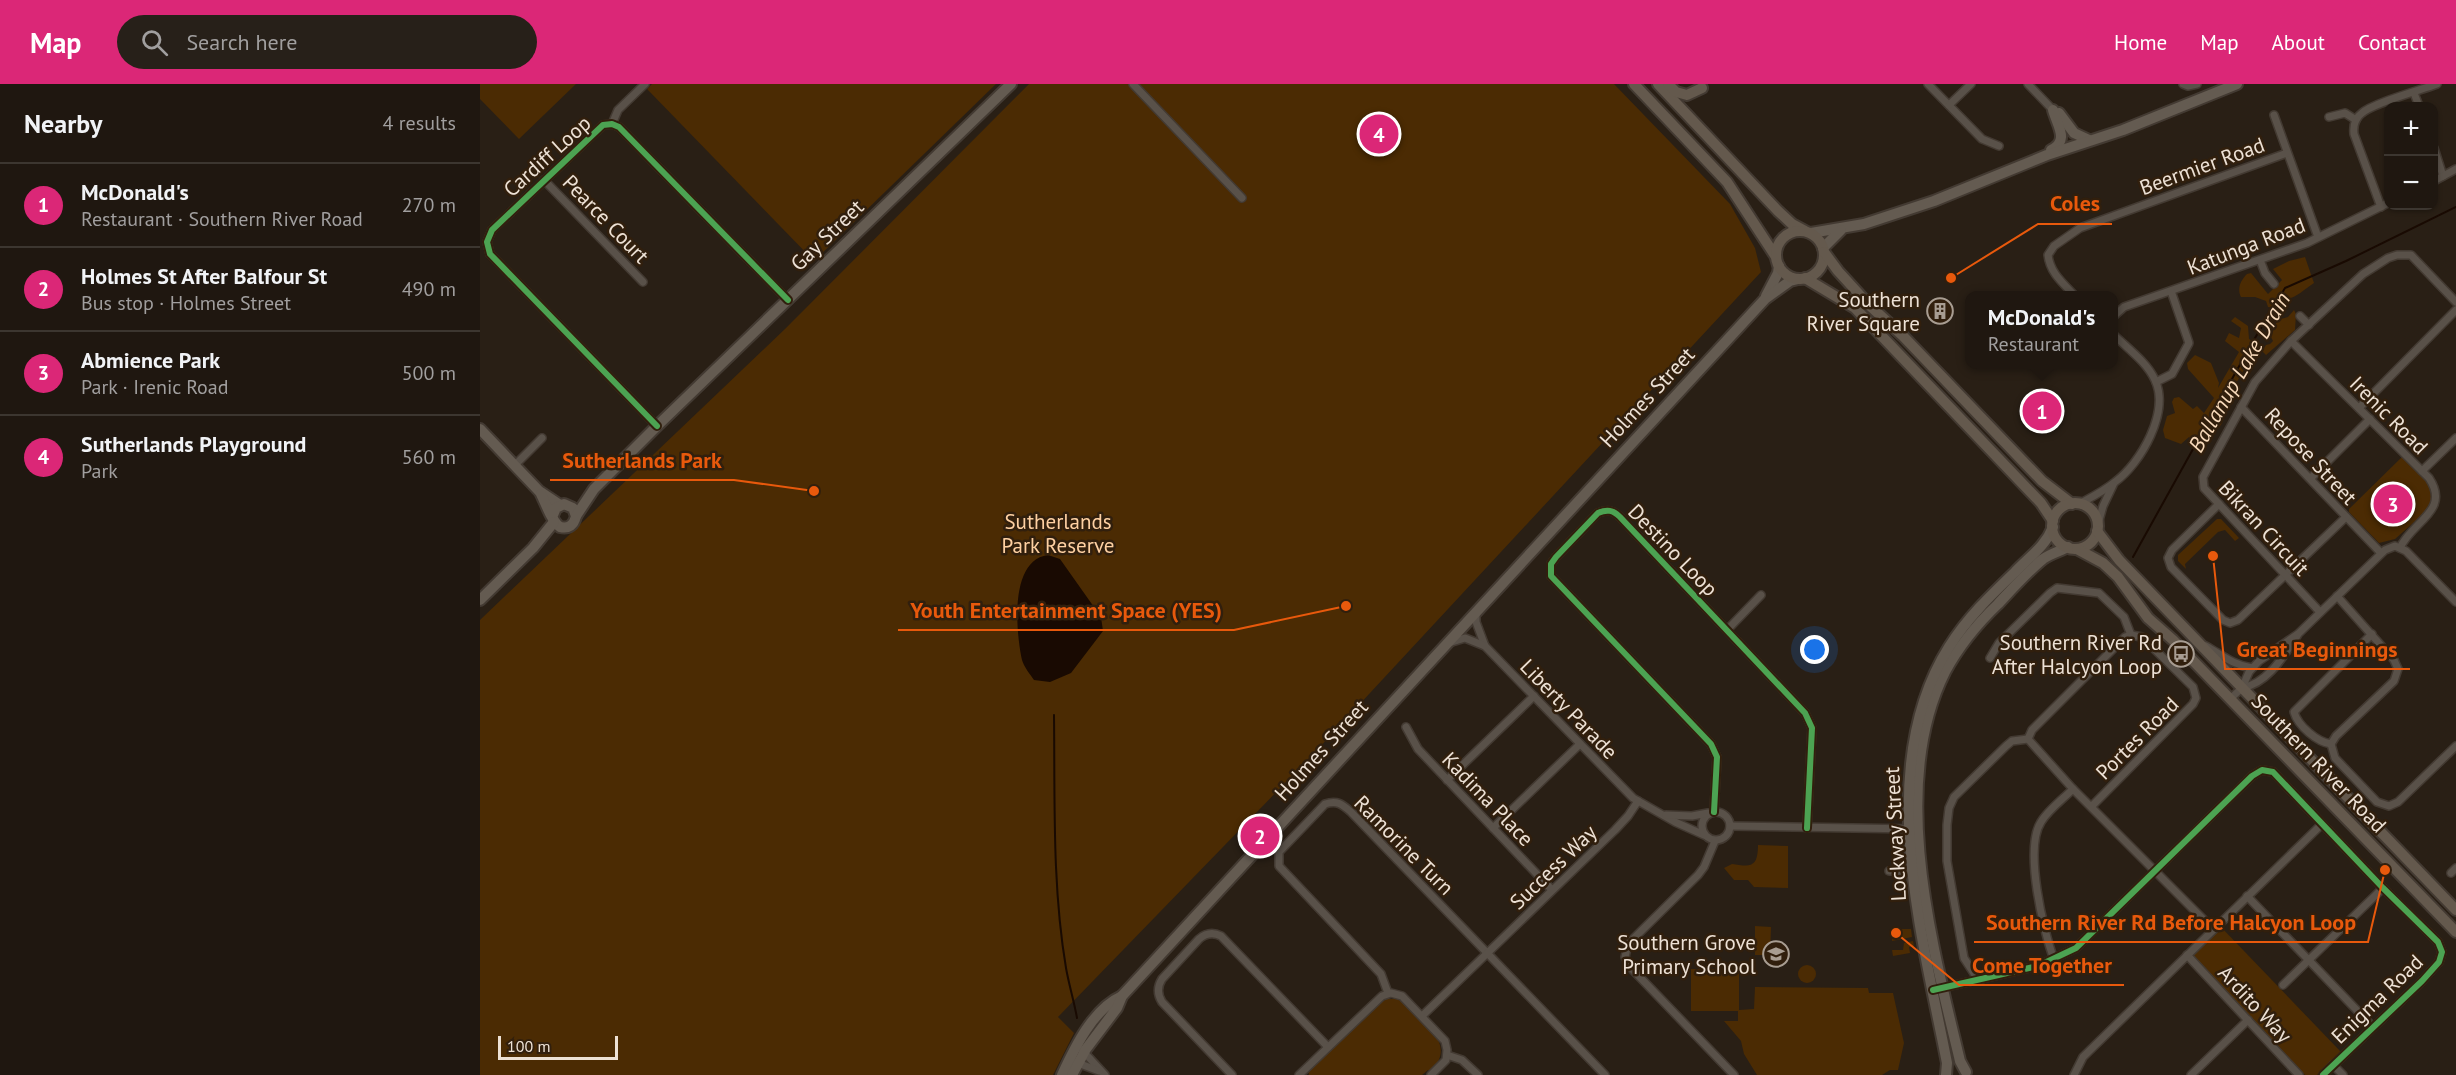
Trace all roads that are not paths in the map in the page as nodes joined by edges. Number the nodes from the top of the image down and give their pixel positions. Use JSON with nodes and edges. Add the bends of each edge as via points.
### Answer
{"nodes":[{"id":1,"x":645,"y":84,"type":"edge"},
{"id":2,"x":1011,"y":84,"type":"edge"},
{"id":3,"x":1133,"y":84,"type":"edge"},
{"id":4,"x":1634,"y":84,"type":"edge"},
{"id":5,"x":1658,"y":84,"type":"edge"},
{"id":6,"x":1668,"y":84,"type":"edge"},
{"id":7,"x":1928,"y":84,"type":"edge"},
{"id":8,"x":1971,"y":84,"type":"edge"},
{"id":9,"x":2183,"y":84,"type":"edge"},
{"id":10,"x":2197,"y":84,"type":"edge"},
{"id":11,"x":2237,"y":84,"type":"edge"},
{"id":12,"x":2437,"y":84,"type":"edge"},
{"id":13,"x":2031,"y":85,"type":"edge"},
{"id":14,"x":1704,"y":86,"type":"edge"},
{"id":15,"x":2414,"y":93,"type":"junction"},
{"id":16,"x":2417,"y":102,"type":"edge"},
{"id":17,"x":1949,"y":105,"type":"junction"},
{"id":18,"x":2053,"y":110,"type":"junction"},
{"id":19,"x":2274,"y":115,"type":"dead end"},
{"id":20,"x":2329,"y":117,"type":"dead end"},
{"id":21,"x":2356,"y":120,"type":"junction"},
{"id":22,"x":612,"y":124,"type":"junction"},
{"id":23,"x":2123,"y":130,"type":"junction"},
{"id":24,"x":2089,"y":140,"type":"junction"},
{"id":25,"x":1999,"y":146,"type":"dead end"},
{"id":26,"x":2288,"y":153,"type":"junction"},
{"id":27,"x":2436,"y":156,"type":"edge"},
{"id":28,"x":2456,"y":169,"type":"edge"},
{"id":29,"x":2443,"y":176,"type":"junction"},
{"id":30,"x":1991,"y":177,"type":"junction"},
{"id":31,"x":2438,"y":178,"type":"edge"},
{"id":32,"x":544,"y":180,"type":"junction"},
{"id":33,"x":1963,"y":190,"type":"junction"},
{"id":34,"x":1242,"y":198,"type":"dead end"},
{"id":35,"x":2384,"y":205,"type":"edge"},
{"id":36,"x":2381,"y":207,"type":"junction"},
{"id":37,"x":1842,"y":229,"type":"junction"},
{"id":38,"x":1808,"y":232,"type":"junction"},
{"id":39,"x":2318,"y":237,"type":"junction"},
{"id":40,"x":1824,"y":250,"type":"junction"},
{"id":41,"x":2260,"y":260,"type":"junction"},
{"id":42,"x":1778,"y":261,"type":"junction"},
{"id":43,"x":1802,"y":279,"type":"junction"},
{"id":44,"x":643,"y":282,"type":"dead end"},
{"id":45,"x":2274,"y":284,"type":"dead end"},
{"id":46,"x":2070,"y":291,"type":"edge"},
{"id":47,"x":2171,"y":291,"type":"junction"},
{"id":48,"x":1765,"y":299,"type":"junction"},
{"id":49,"x":788,"y":300,"type":"junction"},
{"id":50,"x":2456,"y":302,"type":"edge"},
{"id":51,"x":2456,"y":310,"type":"edge"},
{"id":52,"x":2118,"y":313,"type":"edge"},
{"id":53,"x":2300,"y":316,"type":"dead end"},
{"id":54,"x":2308,"y":325,"type":"junction"},
{"id":55,"x":2118,"y":339,"type":"edge"},
{"id":56,"x":2291,"y":341,"type":"junction"},
{"id":57,"x":2156,"y":382,"type":"junction"},
{"id":58,"x":2241,"y":406,"type":"junction"},
{"id":59,"x":2359,"y":408,"type":"junction"},
{"id":60,"x":2370,"y":419,"type":"junction"},
{"id":61,"x":657,"y":426,"type":"junction"},
{"id":62,"x":480,"y":429,"type":"edge"},
{"id":63,"x":542,"y":438,"type":"dead end"},
{"id":64,"x":2456,"y":438,"type":"edge"},
{"id":65,"x":514,"y":465,"type":"junction"},
{"id":66,"x":2422,"y":471,"type":"junction"},
{"id":67,"x":2311,"y":478,"type":"junction"},
{"id":68,"x":2115,"y":483,"type":"junction"},
{"id":69,"x":594,"y":489,"type":"junction"},
{"id":70,"x":539,"y":491,"type":"junction"},
{"id":71,"x":2075,"y":504,"type":"junction"},
{"id":72,"x":2219,"y":504,"type":"junction"},
{"id":73,"x":564,"y":505,"type":"junction"},
{"id":74,"x":576,"y":516,"type":"junction"},
{"id":75,"x":2346,"y":516,"type":"junction"},
{"id":76,"x":553,"y":518,"type":"junction"},
{"id":77,"x":2053,"y":525,"type":"junction"},
{"id":78,"x":565,"y":528,"type":"junction"},
{"id":79,"x":2098,"y":528,"type":"junction"},
{"id":80,"x":533,"y":548,"type":"junction"},
{"id":81,"x":2073,"y":548,"type":"junction"},
{"id":82,"x":2400,"y":548,"type":"junction"},
{"id":83,"x":2381,"y":554,"type":"junction"},
{"id":84,"x":1509,"y":574,"type":"junction"},
{"id":85,"x":2286,"y":574,"type":"junction"},
{"id":86,"x":1761,"y":595,"type":"dead end"},
{"id":87,"x":2337,"y":596,"type":"junction"},
{"id":88,"x":480,"y":600,"type":"edge"},
{"id":89,"x":2456,"y":602,"type":"edge"},
{"id":90,"x":1476,"y":611,"type":"junction"},
{"id":91,"x":2320,"y":612,"type":"junction"},
{"id":92,"x":1727,"y":630,"type":"junction"},
{"id":93,"x":2298,"y":634,"type":"junction"},
{"id":94,"x":2372,"y":634,"type":"junction"},
{"id":95,"x":2131,"y":635,"type":"junction"},
{"id":96,"x":2198,"y":642,"type":"junction"},
{"id":97,"x":1447,"y":644,"type":"junction"},
{"id":98,"x":1485,"y":646,"type":"junction"},
{"id":99,"x":1990,"y":658,"type":"dead end"},
{"id":100,"x":2252,"y":668,"type":"junction"},
{"id":101,"x":2242,"y":688,"type":"junction"},
{"id":102,"x":1402,"y":690,"type":"junction"},
{"id":103,"x":1534,"y":696,"type":"junction"},
{"id":104,"x":2230,"y":699,"type":"junction"},
{"id":105,"x":1406,"y":727,"type":"dead end"},
{"id":106,"x":2028,"y":739,"type":"junction"},
{"id":107,"x":1580,"y":744,"type":"junction"},
{"id":108,"x":2331,"y":744,"type":"junction"},
{"id":109,"x":2456,"y":746,"type":"edge"},
{"id":110,"x":1447,"y":780,"type":"junction"},
{"id":111,"x":2073,"y":789,"type":"junction"},
{"id":112,"x":1638,"y":801,"type":"junction"},
{"id":113,"x":2091,"y":806,"type":"junction"},
{"id":114,"x":1712,"y":812,"type":"junction"},
{"id":115,"x":1666,"y":815,"type":"junction"},
{"id":116,"x":2322,"y":824,"type":"junction"},
{"id":117,"x":1730,"y":826,"type":"junction"},
{"id":118,"x":1493,"y":828,"type":"junction"},
{"id":119,"x":1807,"y":828,"type":"junction"},
{"id":120,"x":1915,"y":829,"type":"junction"},
{"id":121,"x":1704,"y":835,"type":"junction"},
{"id":122,"x":1714,"y":841,"type":"junction"},
{"id":123,"x":1917,"y":870,"type":"junction"},
{"id":124,"x":1888,"y":871,"type":"dead end"},
{"id":125,"x":2154,"y":871,"type":"junction"},
{"id":126,"x":2383,"y":888,"type":"junction"},
{"id":127,"x":1552,"y":890,"type":"junction"},
{"id":128,"x":2247,"y":896,"type":"junction"},
{"id":129,"x":2456,"y":910,"type":"edge"},
{"id":130,"x":2213,"y":929,"type":"junction"},
{"id":131,"x":2456,"y":932,"type":"edge"},
{"id":132,"x":1487,"y":953,"type":"junction"},
{"id":133,"x":2187,"y":955,"type":"junction"},
{"id":134,"x":2054,"y":959,"type":"junction"},
{"id":135,"x":2309,"y":960,"type":"junction"},
{"id":136,"x":1979,"y":981,"type":"junction"},
{"id":137,"x":2283,"y":985,"type":"dead end"},
{"id":138,"x":1938,"y":989,"type":"junction"},
{"id":139,"x":1388,"y":993,"type":"junction"},
{"id":140,"x":1422,"y":1016,"type":"junction"},
{"id":141,"x":2248,"y":1020,"type":"junction"},
{"id":142,"x":2373,"y":1027,"type":"junction"},
{"id":143,"x":1328,"y":1047,"type":"junction"},
{"id":144,"x":1081,"y":1050,"type":"junction"},
{"id":145,"x":1447,"y":1055,"type":"junction"},
{"id":146,"x":1074,"y":1062,"type":"junction"},
{"id":147,"x":2333,"y":1065,"type":"junction"},
{"id":148,"x":1103,"y":1073,"type":"edge"},
{"id":149,"x":1968,"y":1073,"type":"edge"},
{"id":150,"x":1062,"y":1075,"type":"edge"},
{"id":151,"x":1072,"y":1075,"type":"edge"},
{"id":152,"x":1232,"y":1075,"type":"edge"},
{"id":153,"x":1299,"y":1075,"type":"edge"},
{"id":154,"x":1431,"y":1075,"type":"edge"},
{"id":155,"x":1478,"y":1075,"type":"edge"},
{"id":156,"x":1605,"y":1075,"type":"edge"},
{"id":157,"x":1734,"y":1075,"type":"edge"},
{"id":158,"x":1946,"y":1075,"type":"edge"},
{"id":159,"x":2074,"y":1075,"type":"edge"},
{"id":160,"x":2191,"y":1075,"type":"edge"},
{"id":161,"x":2299,"y":1075,"type":"edge"},
{"id":162,"x":2323,"y":1075,"type":"edge"},
{"id":163,"x":2343,"y":1075,"type":"edge"}],
"edges":[{"from":1,"to":22,"type":"street","via":[[618,110]]},
{"from":2,"to":49,"type":"main road","name":"Gay Street"},
{"from":3,"to":34,"type":"street"},
{"from":4,"to":42,"type":"main road","via":[[1727,182]]},
{"from":5,"to":38,"type":"main road","via":[[1778,211]]},
{"from":6,"to":14,"type":"main road","via":[[1687,95]]},
{"from":7,"to":17,"type":"street"},
{"from":8,"to":17,"type":"street"},
{"from":9,"to":10,"type":"street"},
{"from":11,"to":23,"type":"main road"},
{"from":12,"to":15,"type":"street"},
{"from":13,"to":18,"type":"street"},
{"from":15,"to":16,"type":"street"},
{"from":15,"to":21,"type":"street","via":[[2366,110]]},
{"from":17,"to":25,"type":"street","via":[[1982,139]]},
{"from":18,"to":24,"type":"main road","via":[[2074,133]]},
{"from":18,"to":30,"type":"main road","via":[[2061,130],[2059,144],[2043,154],[2005,166]]},
{"from":19,"to":26,"type":"street"},
{"from":20,"to":21,"type":"street","via":[[2345,113]]},
{"from":21,"to":36,"type":"street","via":[[2354,134]]},
{"from":22,"to":32,"type":"street","name":"Cardiff Loop","via":[[593,133]]},
{"from":22,"to":49,"type":"street","name":"Cardiff Loop","via":[[624,131]]},
{"from":23,"to":24,"type":"main road"},
{"from":23,"to":33,"type":"main road"},
{"from":24,"to":30,"type":"main road"},
{"from":26,"to":39,"type":"street"},
{"from":26,"to":46,"type":"street","name":"Beermier Road","via":[[2080,228],[2054,246],[2048,255],[2049,265]]},
{"from":27,"to":29,"type":"street"},
{"from":28,"to":29,"type":"street"},
{"from":29,"to":31,"type":"street"},
{"from":30,"to":33,"type":"main road"},
{"from":32,"to":44,"type":"street","name":"Pearce Court"},
{"from":32,"to":61,"type":"street","name":"Cardiff Loop","via":[[492,230],[487,242],[490,254]]},
{"from":33,"to":37,"type":"main road"},
{"from":35,"to":36,"type":"street","name":"Katunga Road"},
{"from":36,"to":39,"type":"street","name":"Katunga Road"},
{"from":37,"to":38,"type":"main road"},
{"from":37,"to":40,"type":"main road"},
{"from":38,"to":40,"type":"main road"},
{"from":38,"to":42,"type":"main road","via":[[1784,237],[1778,246]]},
{"from":39,"to":41,"type":"street","name":"Katunga Road"},
{"from":40,"to":43,"type":"main road","via":[[1820,269]]},
{"from":40,"to":71,"type":"main road","via":[[1869,305],[2042,481]]},
{"from":41,"to":45,"type":"street"},
{"from":41,"to":47,"type":"street","name":"Katunga Road"},
{"from":42,"to":43,"type":"main road","via":[[1784,272]]},
{"from":42,"to":48,"type":"main road","name":"Holmes Street","via":[[1778,273]]},
{"from":43,"to":48,"type":"main road","name":"Holmes Street","via":[[1790,280]]},
{"from":43,"to":77,"type":"main road","via":[[1855,308],[2041,503]]},
{"from":47,"to":52,"type":"street","name":"Katunga Road"},
{"from":47,"to":57,"type":"street","via":[[2189,343],[2172,374]]},
{"from":48,"to":84,"type":"main road","name":"Holmes Street"},
{"from":49,"to":61,"type":"main road","name":"Gay Street"},
{"from":50,"to":54,"type":"street","name":"Bikran Circuit","via":[[2415,258],[2397,255],[2363,274]]},
{"from":51,"to":59,"type":"street"},
{"from":53,"to":54,"type":"street"},
{"from":54,"to":56,"type":"street","name":"Bikran Circuit"},
{"from":55,"to":57,"type":"street"},
{"from":56,"to":58,"type":"street","name":"Bikran Circuit","via":[[2255,382]]},
{"from":56,"to":59,"type":"street","name":"Irenic Road"},
{"from":57,"to":68,"type":"street","via":[[2158,408],[2146,445]]},
{"from":58,"to":67,"type":"street","name":"Repose Street"},
{"from":58,"to":72,"type":"street","name":"Bikran Circuit","via":[[2203,477],[2204,488]]},
{"from":59,"to":60,"type":"street","name":"Irenic Road"},
{"from":60,"to":66,"type":"street","name":"Irenic Road"},
{"from":60,"to":67,"type":"street"},
{"from":61,"to":69,"type":"main road","name":"Gay Street"},
{"from":62,"to":65,"type":"main road"},
{"from":63,"to":65,"type":"street"},
{"from":64,"to":66,"type":"street"},
{"from":65,"to":70,"type":"main road"},
{"from":66,"to":82,"type":"street","name":"Irenic Road","via":[[2436,488],[2434,509]]},
{"from":67,"to":75,"type":"street","name":"Repose Street"},
{"from":68,"to":71,"type":"street"},
{"from":68,"to":79,"type":"street","via":[[2103,506]]},
{"from":69,"to":73,"type":"main road","name":"Gay Street"},
{"from":69,"to":74,"type":"main road","name":"Gay Street"},
{"from":70,"to":73,"type":"main road"},
{"from":70,"to":76,"type":"main road"},
{"from":71,"to":77,"type":"main road","via":[[2062,508]]},
{"from":71,"to":79,"type":"main road","via":[[2092,511]]},
{"from":72,"to":85,"type":"street","name":"Bikran Circuit"},
{"from":72,"to":85,"type":"street","via":[[2172,550],[2168,558],[2171,567],[2230,623],[2238,620]]},
{"from":73,"to":74,"type":"main road"},
{"from":73,"to":76,"type":"main road"},
{"from":74,"to":78,"type":"main road","via":[[573,524]]},
{"from":75,"to":83,"type":"street","name":"Repose Street"},
{"from":75,"to":85,"type":"street"},
{"from":76,"to":78,"type":"main road"},
{"from":76,"to":80,"type":"main road"},
{"from":77,"to":81,"type":"main road","via":[[2057,540]]},
{"from":77,"to":120,"type":"main road","name":"Lockway Street","via":[[2042,546],[1978,608],[1941,659],[1912,741],[1909,769]]},
{"from":78,"to":80,"type":"main road"},
{"from":79,"to":81,"type":"main road","via":[[2092,541]]},
{"from":79,"to":96,"type":"main road","name":"Southern River Road","via":[[2119,560]]},
{"from":80,"to":88,"type":"main road"},
{"from":81,"to":104,"type":"main road","name":"Southern River Road","via":[[2103,563],[2118,577],[2148,618]]},
{"from":81,"to":120,"type":"main road","name":"Lockway Street","via":[[2044,558],[1982,619],[1944,674],[1921,748]]},
{"from":82,"to":83,"type":"street","via":[[2395,546]]},
{"from":82,"to":89,"type":"street"},
{"from":83,"to":87,"type":"street"},
{"from":84,"to":90,"type":"main road","name":"Holmes Street"},
{"from":84,"to":102,"type":"main road","name":"Holmes Street","via":[[1487,591],[1435,646]]},
{"from":85,"to":91,"type":"street","name":"Bikran Circuit"},
{"from":86,"to":92,"type":"street"},
{"from":87,"to":91,"type":"street"},
{"from":87,"to":94,"type":"street"},
{"from":90,"to":97,"type":"main road","name":"Holmes Street"},
{"from":90,"to":98,"type":"street"},
{"from":91,"to":93,"type":"street"},
{"from":92,"to":114,"type":"street","name":"Destino Loop","via":[[1610,510],[1598,513],[1551,564],[1551,576],[1711,744],[1717,757]]},
{"from":92,"to":119,"type":"street","name":"Destino Loop","via":[[1805,713],[1812,728]]},
{"from":93,"to":100,"type":"street"},
{"from":93,"to":101,"type":"street","via":[[2260,681]]},
{"from":94,"to":108,"type":"street","via":[[2394,660],[2398,669],[2394,681]]},
{"from":94,"to":108,"type":"street","via":[[2294,712],[2318,740]]},
{"from":95,"to":99,"type":"street","via":[[2124,617],[2099,593],[2057,588],[1999,643]]},
{"from":95,"to":106,"type":"street","via":[[2032,730]]},
{"from":95,"to":113,"type":"street","name":"Portes Road","via":[[2142,637],[2193,687],[2196,698]]},
{"from":96,"to":100,"type":"street","via":[[2239,666]]},
{"from":96,"to":101,"type":"main road","name":"Southern River Road"},
{"from":97,"to":98,"type":"street","via":[[1464,638]]},
{"from":97,"to":102,"type":"main road","name":"Holmes Street"},
{"from":98,"to":103,"type":"street","name":"Liberty Parade"},
{"from":100,"to":101,"type":"street"},
{"from":101,"to":104,"type":"street"},
{"from":101,"to":129,"type":"main road","name":"Southern River Road"},
{"from":102,"to":144,"type":"main road","name":"Holmes Street","via":[[1122,996]]},
{"from":103,"to":107,"type":"street","name":"Liberty Parade"},
{"from":103,"to":110,"type":"street"},
{"from":104,"to":131,"type":"main road","name":"Southern River Road"},
{"from":105,"to":110,"type":"street","name":"Kadima Place","via":[[1418,749]]},
{"from":106,"to":111,"type":"street","name":"Portes Road"},
{"from":106,"to":136,"type":"street","via":[[2006,746],[1954,797],[1949,808],[1947,861],[1964,958]]},
{"from":107,"to":112,"type":"street","name":"Liberty Parade"},
{"from":107,"to":118,"type":"street"},
{"from":108,"to":109,"type":"street","via":[[2335,758],[2383,806],[2398,802]]},
{"from":110,"to":118,"type":"street","name":"Kadima Place"},
{"from":111,"to":113,"type":"street","name":"Portes Road"},
{"from":111,"to":134,"type":"street","via":[[2041,822],[2034,840],[2040,907]]},
{"from":112,"to":115,"type":"street","name":"Liberty Parade"},
{"from":112,"to":127,"type":"street","name":"Success Way","via":[[1615,830]]},
{"from":113,"to":125,"type":"street","name":"Portes Road"},
{"from":114,"to":115,"type":"street","name":"Liberty Parade"},
{"from":114,"to":117,"type":"street","via":[[1725,815]]},
{"from":114,"to":121,"type":"street","via":[[1701,824]]},
{"from":115,"to":121,"type":"street","name":"Liberty Parade"},
{"from":116,"to":125,"type":"street","name":"Enigma Road","via":[[2273,772],[2262,770]]},
{"from":116,"to":126,"type":"street","name":"Enigma Road"},
{"from":116,"to":128,"type":"street"},
{"from":117,"to":119,"type":"street"},
{"from":117,"to":122,"type":"street","via":[[1727,835]]},
{"from":118,"to":127,"type":"street","name":"Kadima Place"},
{"from":119,"to":120,"type":"street"},
{"from":120,"to":123,"type":"main road","name":"Lockway Street"},
{"from":121,"to":122,"type":"street"},
{"from":122,"to":157,"type":"street","via":[[1698,875],[1628,944],[1625,957],[1632,969]]},
{"from":123,"to":124,"type":"street"},
{"from":123,"to":138,"type":"main road","name":"Lockway Street"},
{"from":125,"to":130,"type":"street","name":"Portes Road"},
{"from":125,"to":134,"type":"street","via":[[2076,948]]},
{"from":126,"to":135,"type":"street"},
{"from":126,"to":142,"type":"street","name":"Enigma Road","via":[[2438,942],[2442,952],[2439,962],[2422,981]]},
{"from":127,"to":132,"type":"street","name":"Success Way"},
{"from":128,"to":130,"type":"street"},
{"from":128,"to":135,"type":"street"},
{"from":130,"to":133,"type":"street"},
{"from":132,"to":139,"type":"street","name":"Ramorine Turn","via":[[1351,812],[1340,803],[1325,804],[1280,852],[1279,866],[1381,974]]},
{"from":132,"to":140,"type":"street","name":"Success Way"},
{"from":132,"to":156,"type":"street","name":"Ramorine Turn"},
{"from":133,"to":141,"type":"street","name":"Ardito Way"},
{"from":133,"to":159,"type":"street","via":[[2083,1058]]},
{"from":134,"to":136,"type":"street"},
{"from":135,"to":137,"type":"street"},
{"from":135,"to":142,"type":"street"},
{"from":136,"to":138,"type":"street"},
{"from":138,"to":149,"type":"main road","name":"Lockway Street","via":[[1960,1060]]},
{"from":138,"to":158,"type":"main road","name":"Lockway Street"},
{"from":139,"to":140,"type":"street","via":[[1402,996]]},
{"from":139,"to":143,"type":"street"},
{"from":140,"to":145,"type":"street","via":[[1445,1041]]},
{"from":141,"to":160,"type":"street"},
{"from":141,"to":161,"type":"street","name":"Ardito Way"},
{"from":142,"to":147,"type":"street","name":"Enigma Road"},
{"from":143,"to":152,"type":"street","via":[[1221,936],[1207,934],[1162,979],[1158,994]]},
{"from":143,"to":153,"type":"street"},
{"from":144,"to":146,"type":"main road","name":"Holmes Street"},
{"from":144,"to":148,"type":"street"},
{"from":145,"to":154,"type":"street"},
{"from":145,"to":155,"type":"street","via":[[1462,1060]]},
{"from":146,"to":148,"type":"street"},
{"from":146,"to":150,"type":"main road","name":"Holmes Street"},
{"from":146,"to":151,"type":"main road","name":"Holmes Street"},
{"from":147,"to":162,"type":"street","name":"Enigma Road"},
{"from":147,"to":163,"type":"street"},
{"from":149,"to":158,"type":"main road","via":[[1958,1070]]}]}
